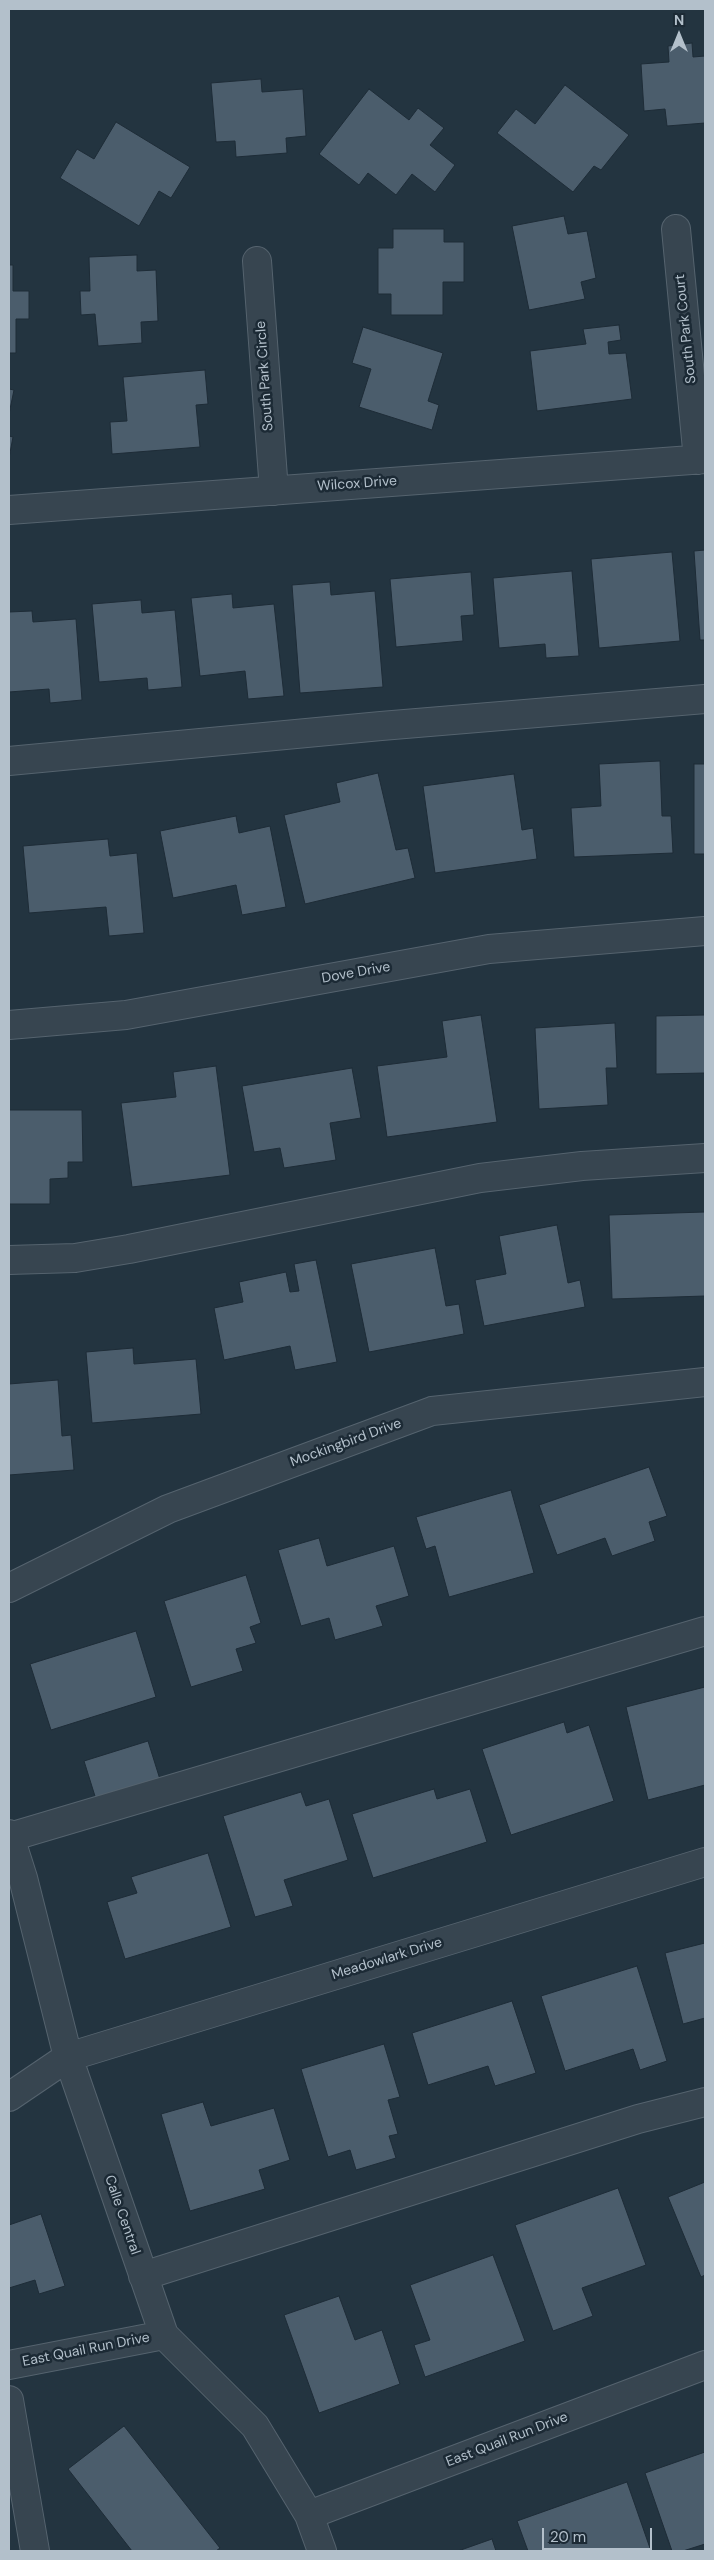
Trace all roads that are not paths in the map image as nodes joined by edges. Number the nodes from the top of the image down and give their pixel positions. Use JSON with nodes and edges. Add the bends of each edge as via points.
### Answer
{"nodes":[{"id":1,"x":676,"y":229,"type":"dead end"},
{"id":2,"x":257,"y":261,"type":"dead end"},
{"id":3,"x":702,"y":459,"type":"edge"},
{"id":4,"x":274,"y":490,"type":"junction"},
{"id":5,"x":9,"y":510,"type":"edge"},
{"id":6,"x":705,"y":699,"type":"edge"},
{"id":7,"x":9,"y":761,"type":"edge"},
{"id":8,"x":705,"y":931,"type":"edge"},
{"id":9,"x":9,"y":1024,"type":"edge"},
{"id":10,"x":705,"y":1158,"type":"edge"},
{"id":11,"x":9,"y":1260,"type":"edge"},
{"id":12,"x":705,"y":1382,"type":"edge"},
{"id":13,"x":9,"y":1588,"type":"edge"},
{"id":14,"x":705,"y":1631,"type":"edge"},
{"id":15,"x":9,"y":1835,"type":"edge"},
{"id":16,"x":705,"y":1862,"type":"edge"},
{"id":17,"x":16,"y":1880,"type":"edge"},
{"id":18,"x":68,"y":2056,"type":"junction"},
{"id":19,"x":9,"y":2097,"type":"edge"},
{"id":20,"x":705,"y":2102,"type":"edge"},
{"id":21,"x":143,"y":2276,"type":"junction"},
{"id":22,"x":164,"y":2335,"type":"junction"},
{"id":23,"x":9,"y":2365,"type":"edge"},
{"id":24,"x":705,"y":2365,"type":"edge"},
{"id":25,"x":9,"y":2400,"type":"edge"},
{"id":26,"x":309,"y":2515,"type":"junction"},
{"id":27,"x":35,"y":2551,"type":"edge"},
{"id":28,"x":322,"y":2551,"type":"edge"}],
"edges":[{"from":1,"to":3,"type":"street","name":"South Park Court"},
{"from":2,"to":4,"type":"street","name":"South Park Circle"},
{"from":3,"to":4,"type":"street","name":"Wilcox Drive"},
{"from":4,"to":5,"type":"street","name":"Wilcox Drive"},
{"from":6,"to":7,"type":"street","via":[[361,727]]},
{"from":8,"to":9,"type":"street","name":"Dove Drive","via":[[489,949],[126,1015]]},
{"from":10,"to":11,"type":"street","via":[[582,1166],[480,1178],[129,1249],[75,1258]]},
{"from":12,"to":13,"type":"street","name":"Mockingbird Drive","via":[[432,1411],[168,1509]]},
{"from":14,"to":15,"type":"street"},
{"from":15,"to":17,"type":"street","name":"Calle Central"},
{"from":16,"to":18,"type":"street","name":"Meadowlark Drive"},
{"from":17,"to":18,"type":"street","name":"Calle Central"},
{"from":18,"to":19,"type":"street","name":"Meadowlark Drive"},
{"from":18,"to":21,"type":"street","name":"Calle Central"},
{"from":20,"to":21,"type":"street","via":[[638,2118]]},
{"from":21,"to":22,"type":"street","name":"Calle Central"},
{"from":22,"to":23,"type":"street","name":"East Quail Run Drive"},
{"from":22,"to":26,"type":"street","name":"Calle Central","via":[[255,2426]]},
{"from":24,"to":26,"type":"street","name":"East Quail Run Drive"},
{"from":25,"to":27,"type":"street"},
{"from":26,"to":28,"type":"street","name":"Calle Central"}]}
